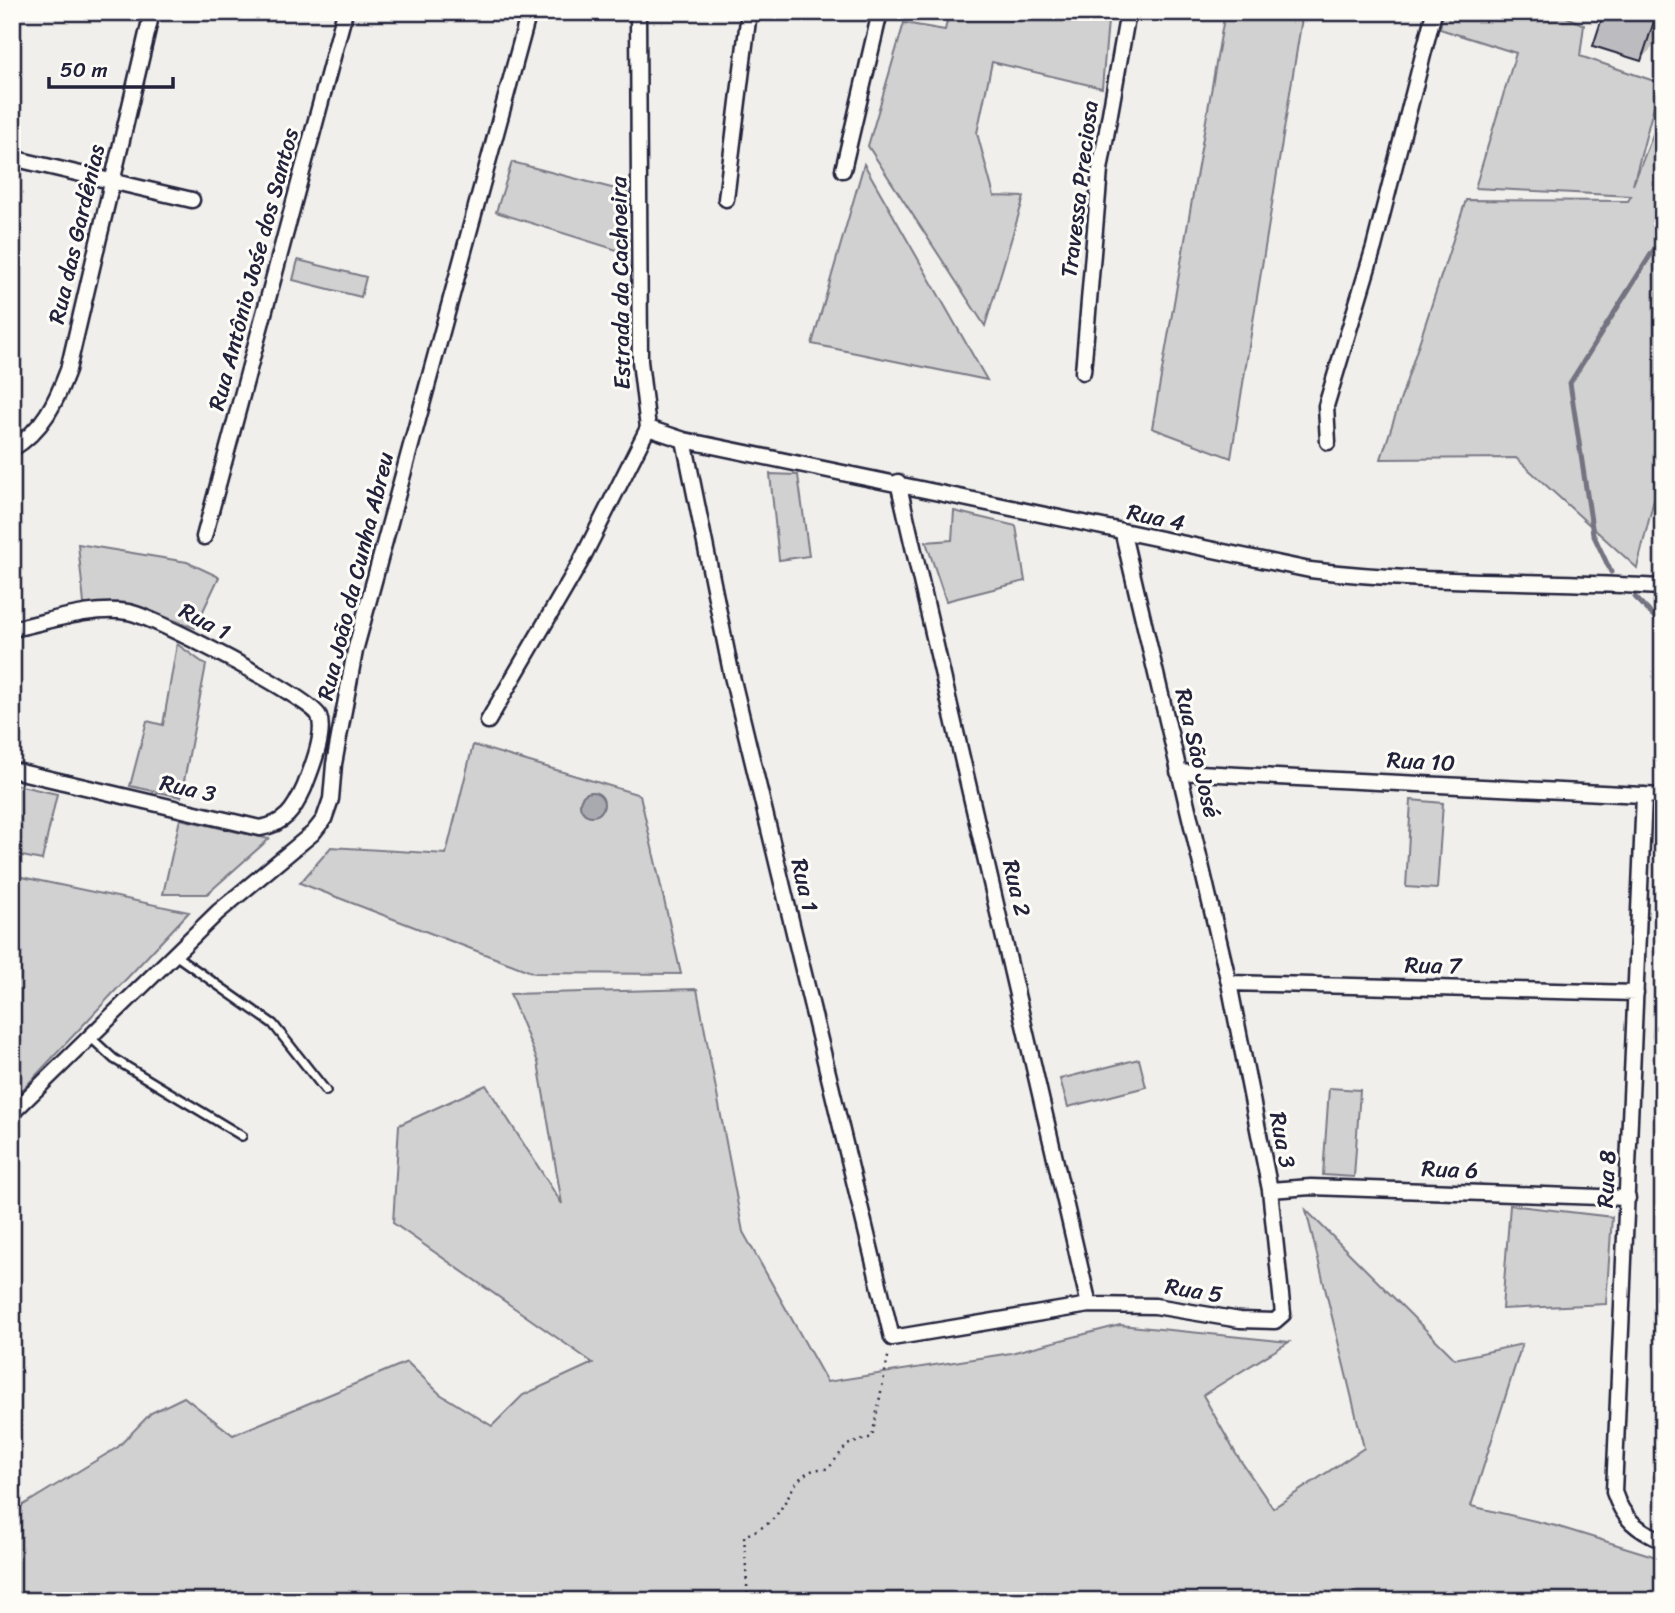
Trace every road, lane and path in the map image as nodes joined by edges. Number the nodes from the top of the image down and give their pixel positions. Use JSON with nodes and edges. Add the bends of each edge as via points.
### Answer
{"nodes":[{"id":1,"x":152,"y":12,"type":"edge"},
{"id":2,"x":345,"y":12,"type":"edge"},
{"id":3,"x":529,"y":12,"type":"edge"},
{"id":4,"x":638,"y":12,"type":"edge"},
{"id":5,"x":749,"y":12,"type":"edge"},
{"id":6,"x":880,"y":12,"type":"edge"},
{"id":7,"x":1128,"y":12,"type":"edge"},
{"id":8,"x":1434,"y":12,"type":"edge"},
{"id":9,"x":12,"y":158,"type":"edge"},
{"id":10,"x":843,"y":170,"type":"dead end"},
{"id":11,"x":111,"y":183,"type":"junction"},
{"id":12,"x":726,"y":199,"type":"dead end"},
{"id":13,"x":192,"y":200,"type":"dead end"},
{"id":14,"x":1083,"y":372,"type":"dead end"},
{"id":15,"x":648,"y":428,"type":"junction"},
{"id":16,"x":684,"y":440,"type":"junction"},
{"id":17,"x":1328,"y":442,"type":"dead end"},
{"id":18,"x":12,"y":449,"type":"edge"},
{"id":19,"x":898,"y":482,"type":"junction"},
{"id":20,"x":1123,"y":534,"type":"junction"},
{"id":21,"x":204,"y":537,"type":"dead end"},
{"id":22,"x":1663,"y":587,"type":"edge"},
{"id":23,"x":12,"y":629,"type":"edge"},
{"id":24,"x":488,"y":722,"type":"dead end"},
{"id":25,"x":316,"y":759,"type":"junction"},
{"id":26,"x":334,"y":764,"type":"junction"},
{"id":27,"x":12,"y":770,"type":"edge"},
{"id":28,"x":1178,"y":772,"type":"junction"},
{"id":29,"x":1644,"y":795,"type":"junction"},
{"id":30,"x":1663,"y":796,"type":"edge"},
{"id":31,"x":174,"y":955,"type":"junction"},
{"id":32,"x":1229,"y":983,"type":"junction"},
{"id":33,"x":1636,"y":993,"type":"junction"},
{"id":34,"x":90,"y":1037,"type":"junction"},
{"id":35,"x":326,"y":1091,"type":"dead end"},
{"id":36,"x":12,"y":1113,"type":"edge"},
{"id":37,"x":242,"y":1136,"type":"dead end"},
{"id":38,"x":1270,"y":1190,"type":"junction"},
{"id":39,"x":1628,"y":1198,"type":"junction"},
{"id":40,"x":1089,"y":1305,"type":"junction"},
{"id":41,"x":1285,"y":1308,"type":"joint"},
{"id":42,"x":892,"y":1338,"type":"junction"},
{"id":43,"x":1663,"y":1541,"type":"edge"},
{"id":44,"x":748,"y":1601,"type":"edge"}],
"edges":[{"from":1,"to":11,"type":"street","name":"Rua das Gardênias"},
{"from":2,"to":21,"type":"street","name":"Rua Antônio Jośe dos Santos"},
{"from":3,"to":26,"type":"street","name":"Rua João da Cunha Abreu","via":[[355,651]]},
{"from":4,"to":15,"type":"street","name":"Estrada da Cachoeira","via":[[640,361]]},
{"from":5,"to":12,"type":"street"},
{"from":6,"to":10,"type":"street"},
{"from":7,"to":14,"type":"street","name":"Travessa Preciosa","via":[[1100,170]]},
{"from":8,"to":17,"type":"street","via":[[1374,247],[1326,406]]},
{"from":9,"to":11,"type":"street"},
{"from":11,"to":13,"type":"street"},
{"from":11,"to":18,"type":"street","name":"Rua das Gardênias","via":[[68,370],[52,412]]},
{"from":15,"to":16,"type":"street","name":"Rua 4"},
{"from":15,"to":24,"type":"street","via":[[580,563]]},
{"from":16,"to":19,"type":"street","name":"Rua 4"},
{"from":16,"to":42,"type":"street","name":"Rua 1","via":[[731,672]]},
{"from":19,"to":20,"type":"street","name":"Rua 4"},
{"from":19,"to":40,"type":"street","name":"Rua 2"},
{"from":20,"to":22,"type":"street","name":"Rua 4","via":[[1382,579]]},
{"from":20,"to":28,"type":"street","name":"Rua São José"},
{"from":23,"to":25,"type":"street","name":"Rua 1","via":[[97,612],[129,612],[155,621],[311,705],[320,717]]},
{"from":25,"to":26,"type":"street"},
{"from":25,"to":27,"type":"street","name":"Rua 3","via":[[286,819],[260,828]]},
{"from":26,"to":31,"type":"street","name":"Rua João da Cunha Abreu","via":[[324,819]]},
{"from":28,"to":29,"type":"street","name":"Rua 10"},
{"from":28,"to":32,"type":"street","name":"Rua São José"},
{"from":29,"to":30,"type":"street","name":"Rua 10"},
{"from":29,"to":33,"type":"street","name":"Rua 8"},
{"from":31,"to":34,"type":"street","name":"Rua João da Cunha Abreu"},
{"from":31,"to":35,"type":"lane","via":[[273,1024]]},
{"from":32,"to":33,"type":"street","name":"Rua 7"},
{"from":32,"to":38,"type":"street","name":"Rua 3"},
{"from":33,"to":39,"type":"street","name":"Rua 8"},
{"from":34,"to":36,"type":"street","name":"Rua João da Cunha Abreu"},
{"from":34,"to":37,"type":"lane","via":[[114,1059]]},
{"from":38,"to":39,"type":"street","name":"Rua 6","via":[[1311,1187]]},
{"from":38,"to":41,"type":"street","name":"Rua 3"},
{"from":39,"to":43,"type":"street","name":"Rua 8","via":[[1615,1492],[1623,1516]]},
{"from":40,"to":41,"type":"street","name":"Rua 5","via":[[1155,1306],[1268,1321],[1279,1319]]},
{"from":40,"to":42,"type":"street","name":"Rua 5"},
{"from":42,"to":44,"type":"path","via":[[872,1437],[847,1445],[828,1469],[816,1468],[796,1479],[788,1500],[771,1522],[744,1536]]}]}
